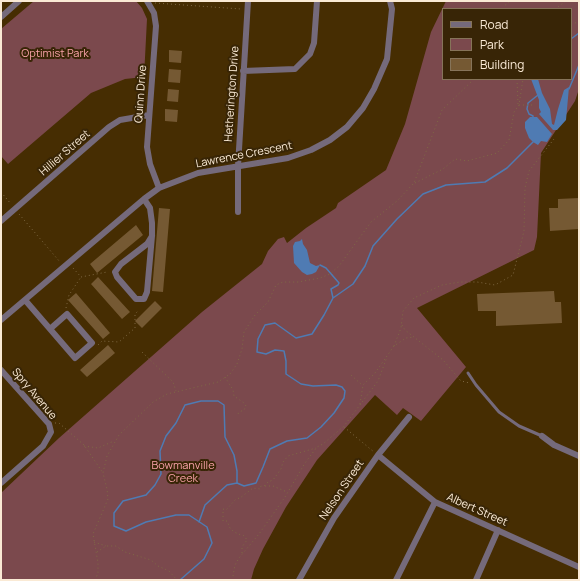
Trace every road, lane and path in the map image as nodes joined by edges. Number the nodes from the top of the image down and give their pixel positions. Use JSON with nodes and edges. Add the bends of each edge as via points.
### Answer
{"nodes":[{"id":1,"x":19,"y":1,"type":"edge"},
{"id":2,"x":147,"y":1,"type":"edge"},
{"id":3,"x":248,"y":1,"type":"edge"},
{"id":4,"x":317,"y":1,"type":"edge"},
{"id":5,"x":390,"y":1,"type":"edge"},
{"id":6,"x":566,"y":1,"type":"edge"},
{"id":7,"x":156,"y":2,"type":"dead end"},
{"id":8,"x":557,"y":8,"type":"edge"},
{"id":9,"x":248,"y":9,"type":"junction"},
{"id":10,"x":1,"y":17,"type":"edge"},
{"id":11,"x":243,"y":71,"type":"junction"},
{"id":12,"x":473,"y":80,"type":"edge"},
{"id":13,"x":517,"y":80,"type":"edge"},
{"id":14,"x":523,"y":80,"type":"edge"},
{"id":15,"x":471,"y":83,"type":"joint"},
{"id":16,"x":519,"y":105,"type":"junction"},
{"id":17,"x":533,"y":105,"type":"dead end"},
{"id":18,"x":149,"y":115,"type":"junction"},
{"id":19,"x":554,"y":139,"type":"dead end"},
{"id":20,"x":238,"y":166,"type":"junction"},
{"id":21,"x":414,"y":183,"type":"junction"},
{"id":22,"x":160,"y":188,"type":"junction"},
{"id":23,"x":1,"y":192,"type":"edge"},
{"id":24,"x":144,"y":199,"type":"junction"},
{"id":25,"x":15,"y":209,"type":"junction"},
{"id":26,"x":238,"y":212,"type":"dead end"},
{"id":27,"x":1,"y":221,"type":"edge"},
{"id":28,"x":152,"y":236,"type":"junction"},
{"id":29,"x":64,"y":266,"type":"junction"},
{"id":30,"x":73,"y":268,"type":"dead end"},
{"id":31,"x":107,"y":272,"type":"dead end"},
{"id":32,"x":81,"y":277,"type":"junction"},
{"id":33,"x":25,"y":300,"type":"junction"},
{"id":34,"x":66,"y":309,"type":"dead end"},
{"id":35,"x":139,"y":310,"type":"dead end"},
{"id":36,"x":1,"y":320,"type":"edge"},
{"id":37,"x":402,"y":324,"type":"junction"},
{"id":38,"x":50,"y":329,"type":"junction"},
{"id":39,"x":400,"y":330,"type":"junction"},
{"id":40,"x":406,"y":330,"type":"junction"},
{"id":41,"x":414,"y":337,"type":"junction"},
{"id":42,"x":98,"y":345,"type":"dead end"},
{"id":43,"x":394,"y":346,"type":"junction"},
{"id":44,"x":142,"y":352,"type":"dead end"},
{"id":45,"x":387,"y":357,"type":"junction"},
{"id":46,"x":1,"y":370,"type":"edge"},
{"id":47,"x":468,"y":373,"type":"dead end"},
{"id":48,"x":351,"y":375,"type":"dead end"},
{"id":49,"x":225,"y":378,"type":"junction"},
{"id":50,"x":363,"y":385,"type":"junction"},
{"id":51,"x":476,"y":385,"type":"junction"},
{"id":52,"x":176,"y":391,"type":"junction"},
{"id":53,"x":360,"y":404,"type":"junction"},
{"id":54,"x":238,"y":414,"type":"dead end"},
{"id":55,"x":409,"y":417,"type":"dead end"},
{"id":56,"x":49,"y":424,"type":"junction"},
{"id":57,"x":344,"y":426,"type":"junction"},
{"id":58,"x":542,"y":436,"type":"joint"},
{"id":59,"x":115,"y":441,"type":"junction"},
{"id":60,"x":84,"y":445,"type":"junction"},
{"id":61,"x":317,"y":447,"type":"junction"},
{"id":62,"x":378,"y":455,"type":"junction"},
{"id":63,"x":579,"y":456,"type":"edge"},
{"id":64,"x":103,"y":473,"type":"junction"},
{"id":65,"x":1,"y":483,"type":"edge"},
{"id":66,"x":264,"y":486,"type":"junction"},
{"id":67,"x":287,"y":492,"type":"junction"},
{"id":68,"x":435,"y":502,"type":"junction"},
{"id":69,"x":498,"y":530,"type":"junction"},
{"id":70,"x":94,"y":542,"type":"junction"},
{"id":71,"x":106,"y":546,"type":"junction"},
{"id":72,"x":97,"y":553,"type":"junction"},
{"id":73,"x":242,"y":554,"type":"junction"},
{"id":74,"x":579,"y":567,"type":"edge"},
{"id":75,"x":95,"y":580,"type":"edge"},
{"id":76,"x":177,"y":580,"type":"edge"},
{"id":77,"x":234,"y":580,"type":"edge"},
{"id":78,"x":300,"y":580,"type":"edge"},
{"id":79,"x":396,"y":580,"type":"edge"},
{"id":80,"x":476,"y":580,"type":"edge"}],
"edges":[{"from":1,"to":10,"type":"street"},
{"from":2,"to":18,"type":"street","name":"Quinn Drive","via":[[154,13],[156,26]]},
{"from":3,"to":9,"type":"street","name":"Hetherington Drive"},
{"from":4,"to":11,"type":"street","via":[[314,43],[310,54],[295,69]]},
{"from":5,"to":20,"type":"street","name":"Lawrence Crescent","via":[[392,9],[387,59],[374,89],[348,127],[311,150],[288,158]]},
{"from":6,"to":8,"type":"path"},
{"from":7,"to":9,"type":"path"},
{"from":9,"to":11,"type":"street","name":"Hetherington Drive"},
{"from":11,"to":20,"type":"street","name":"Hetherington Drive"},
{"from":12,"to":15,"type":"path"},
{"from":13,"to":16,"type":"path"},
{"from":14,"to":16,"type":"path"},
{"from":15,"to":21,"type":"path","via":[[442,110]]},
{"from":16,"to":17,"type":"path"},
{"from":16,"to":21,"type":"path","via":[[514,112],[509,140],[497,153],[467,161],[455,159],[443,169]]},
{"from":18,"to":22,"type":"street","name":"Quinn Drive","via":[[147,147],[150,164]]},
{"from":18,"to":25,"type":"street","name":"Hillier Street","via":[[120,120],[109,127]]},
{"from":19,"to":37,"type":"path","via":[[529,172],[525,188],[524,231],[513,275],[495,285],[460,282],[429,290],[414,298],[403,311]]},
{"from":20,"to":22,"type":"street","name":"Lawrence Crescent","via":[[198,173]]},
{"from":20,"to":26,"type":"street","name":"Hetherington Drive"},
{"from":21,"to":49,"type":"path","via":[[371,222],[339,266],[330,274],[308,281],[283,282],[276,285],[268,302],[249,324],[242,338],[238,364]]},
{"from":22,"to":24,"type":"street","name":"Lawrence Crescent"},
{"from":23,"to":25,"type":"path"},
{"from":24,"to":28,"type":"street","via":[[150,208]]},
{"from":24,"to":29,"type":"street","name":"Lawrence Crescent"},
{"from":25,"to":27,"type":"street","name":"Hillier Street"},
{"from":25,"to":29,"type":"path"},
{"from":28,"to":28,"type":"street","via":[[147,244],[121,264],[115,272],[117,278],[136,299],[144,299],[147,292]]},
{"from":29,"to":33,"type":"street","name":"Lawrence Crescent"},
{"from":30,"to":32,"type":"path"},
{"from":31,"to":32,"type":"path"},
{"from":32,"to":34,"type":"path","via":[[69,295]]},
{"from":33,"to":36,"type":"street","name":"Lawrence Crescent"},
{"from":33,"to":38,"type":"street"},
{"from":35,"to":42,"type":"path","via":[[135,314],[135,328],[119,342],[102,341]]},
{"from":37,"to":39,"type":"path"},
{"from":37,"to":40,"type":"path"},
{"from":38,"to":38,"type":"street","via":[[75,358],[92,343],[67,314]]},
{"from":39,"to":40,"type":"path"},
{"from":39,"to":43,"type":"path"},
{"from":40,"to":41,"type":"path"},
{"from":41,"to":43,"type":"path","via":[[406,338]]},
{"from":41,"to":51,"type":"path","via":[[443,360],[460,381]]},
{"from":43,"to":45,"type":"path"},
{"from":44,"to":52,"type":"path","via":[[173,382]]},
{"from":45,"to":50,"type":"path"},
{"from":45,"to":53,"type":"path","via":[[378,381]]},
{"from":46,"to":56,"type":"street","name":"Spry Avenue"},
{"from":47,"to":51,"type":"lane"},
{"from":48,"to":50,"type":"path"},
{"from":49,"to":52,"type":"path","via":[[218,382]]},
{"from":49,"to":54,"type":"path","via":[[234,396],[246,406]]},
{"from":50,"to":53,"type":"path"},
{"from":51,"to":58,"type":"lane","via":[[500,412],[519,426]]},
{"from":52,"to":59,"type":"path","via":[[153,402]]},
{"from":53,"to":57,"type":"path"},
{"from":55,"to":62,"type":"street","name":"Nelson Street"},
{"from":56,"to":60,"type":"path","via":[[59,423]]},
{"from":56,"to":65,"type":"street","name":"Spry Avenue","via":[[51,432],[43,446]]},
{"from":57,"to":61,"type":"path"},
{"from":57,"to":62,"type":"path"},
{"from":58,"to":63,"type":"street"},
{"from":59,"to":60,"type":"path","via":[[98,448]]},
{"from":59,"to":64,"type":"path","via":[[106,456]]},
{"from":60,"to":64,"type":"path"},
{"from":61,"to":66,"type":"path","via":[[288,456],[283,462],[282,469]]},
{"from":61,"to":67,"type":"path"},
{"from":62,"to":68,"type":"street","name":"Albert Street"},
{"from":62,"to":78,"type":"street","name":"Nelson Street","via":[[334,518]]},
{"from":64,"to":70,"type":"path","via":[[108,499],[93,534]]},
{"from":66,"to":67,"type":"path","via":[[272,486]]},
{"from":66,"to":73,"type":"path","via":[[253,488],[222,511],[223,521],[227,521],[234,532],[243,535],[247,540],[242,547]]},
{"from":67,"to":73,"type":"path","via":[[259,534]]},
{"from":68,"to":69,"type":"street","name":"Albert Street"},
{"from":68,"to":79,"type":"street"},
{"from":69,"to":74,"type":"street","name":"Albert Street"},
{"from":69,"to":80,"type":"street"},
{"from":70,"to":71,"type":"path"},
{"from":70,"to":72,"type":"path"},
{"from":71,"to":72,"type":"path"},
{"from":71,"to":76,"type":"path","via":[[116,546],[132,555],[147,558]]},
{"from":72,"to":75,"type":"path","via":[[98,573]]},
{"from":73,"to":77,"type":"path","via":[[235,565]]}]}
